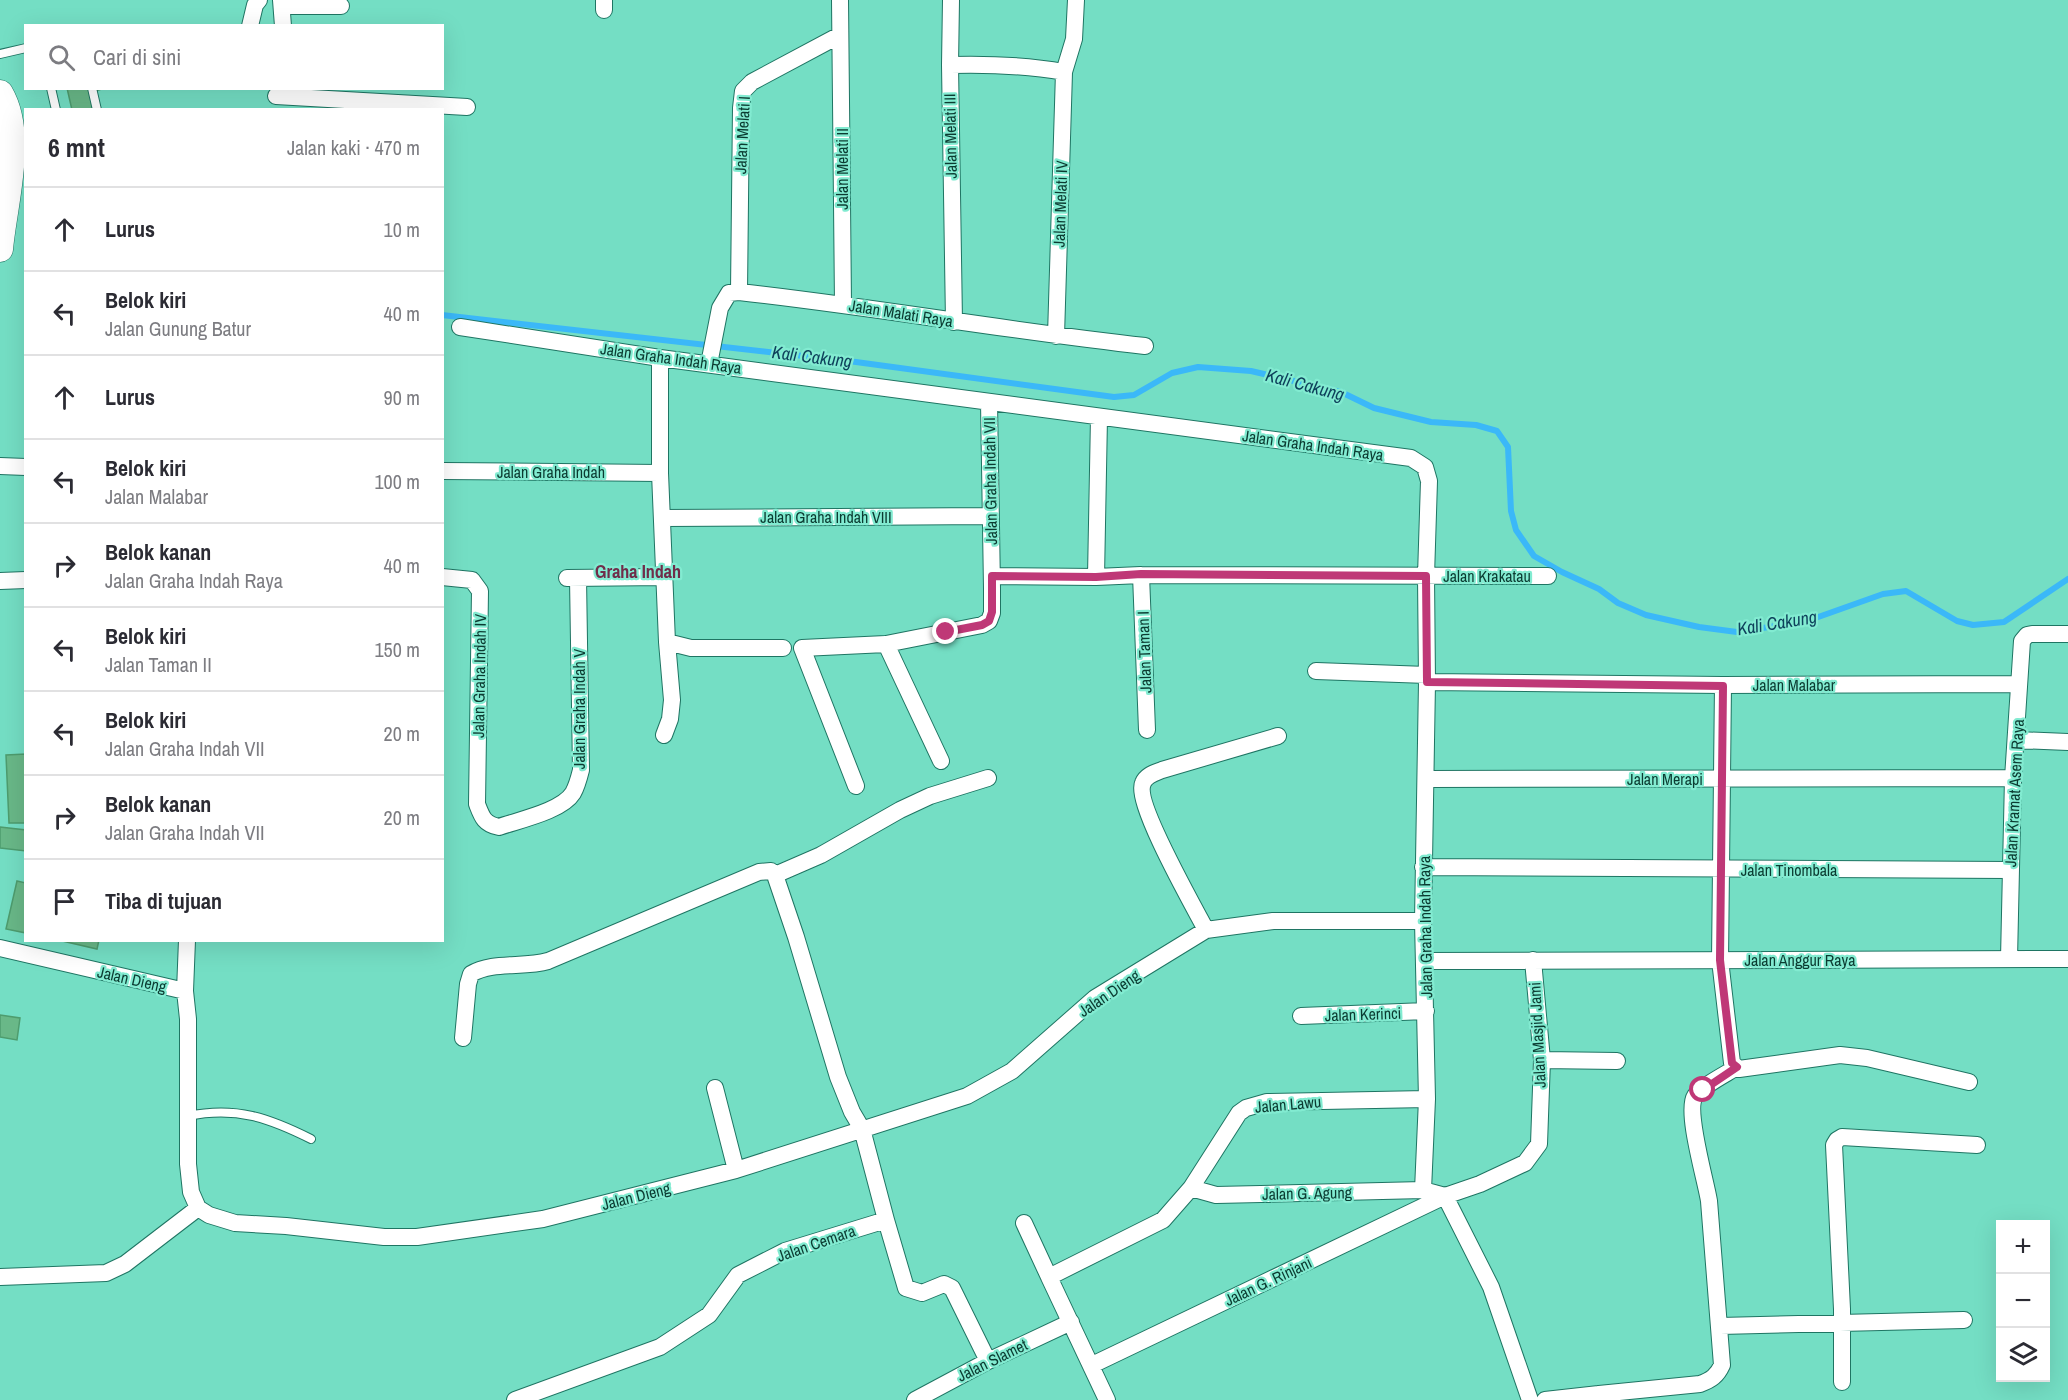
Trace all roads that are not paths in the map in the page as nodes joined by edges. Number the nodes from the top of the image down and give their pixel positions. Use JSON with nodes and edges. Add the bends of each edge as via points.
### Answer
{"nodes":[{"id":1,"x":259,"y":0,"type":"edge"},
{"id":2,"x":840,"y":0,"type":"edge"},
{"id":3,"x":951,"y":0,"type":"edge"},
{"id":4,"x":1076,"y":0,"type":"edge"},
{"id":5,"x":281,"y":3,"type":"edge"},
{"id":6,"x":341,"y":6,"type":"dead end"},
{"id":7,"x":250,"y":24,"type":"edge"},
{"id":8,"x":283,"y":24,"type":"edge"},
{"id":9,"x":840,"y":35,"type":"junction"},
{"id":10,"x":24,"y":48,"type":"edge"},
{"id":11,"x":0,"y":54,"type":"edge"},
{"id":12,"x":950,"y":65,"type":"junction"},
{"id":13,"x":1064,"y":72,"type":"junction"},
{"id":14,"x":51,"y":90,"type":"edge"},
{"id":15,"x":93,"y":90,"type":"edge"},
{"id":16,"x":0,"y":93,"type":"edge"},
{"id":17,"x":276,"y":98,"type":"edge"},
{"id":18,"x":466,"y":107,"type":"dead end"},
{"id":19,"x":56,"y":108,"type":"edge"},
{"id":20,"x":97,"y":108,"type":"edge"},
{"id":21,"x":16,"y":154,"type":"edge"},
{"id":22,"x":4,"y":200,"type":"edge"},
{"id":23,"x":0,"y":241,"type":"edge"},
{"id":24,"x":739,"y":292,"type":"junction"},
{"id":25,"x":843,"y":304,"type":"junction"},
{"id":26,"x":954,"y":322,"type":"junction"},
{"id":27,"x":460,"y":327,"type":"dead end"},
{"id":28,"x":1056,"y":336,"type":"junction"},
{"id":29,"x":1145,"y":346,"type":"dead end"},
{"id":30,"x":711,"y":356,"type":"junction"},
{"id":31,"x":660,"y":358,"type":"junction"},
{"id":32,"x":989,"y":402,"type":"junction"},
{"id":33,"x":1099,"y":417,"type":"junction"},
{"id":34,"x":0,"y":466,"type":"edge"},
{"id":35,"x":24,"y":467,"type":"edge"},
{"id":36,"x":444,"y":471,"type":"edge"},
{"id":37,"x":660,"y":473,"type":"junction"},
{"id":38,"x":990,"y":516,"type":"junction"},
{"id":39,"x":662,"y":518,"type":"junction"},
{"id":40,"x":1141,"y":574,"type":"junction"},
{"id":41,"x":992,"y":576,"type":"junction"},
{"id":42,"x":1426,"y":576,"type":"junction"},
{"id":43,"x":1548,"y":576,"type":"dead end"},
{"id":44,"x":444,"y":577,"type":"edge"},
{"id":45,"x":665,"y":577,"type":"junction"},
{"id":46,"x":1096,"y":577,"type":"junction"},
{"id":47,"x":24,"y":580,"type":"edge"},
{"id":48,"x":0,"y":581,"type":"edge"},
{"id":49,"x":2068,"y":634,"type":"edge"},
{"id":50,"x":667,"y":642,"type":"junction"},
{"id":51,"x":886,"y":644,"type":"junction"},
{"id":52,"x":783,"y":648,"type":"dead end"},
{"id":53,"x":1316,"y":671,"type":"dead end"},
{"id":54,"x":1427,"y":679,"type":"junction"},
{"id":55,"x":2018,"y":684,"type":"junction"},
{"id":56,"x":1723,"y":686,"type":"junction"},
{"id":57,"x":1147,"y":730,"type":"dead end"},
{"id":58,"x":664,"y":735,"type":"dead end"},
{"id":59,"x":1278,"y":736,"type":"dead end"},
{"id":60,"x":2016,"y":740,"type":"junction"},
{"id":61,"x":2068,"y":742,"type":"edge"},
{"id":62,"x":941,"y":761,"type":"dead end"},
{"id":63,"x":988,"y":778,"type":"dead end"},
{"id":64,"x":2013,"y":778,"type":"junction"},
{"id":65,"x":1426,"y":779,"type":"junction"},
{"id":66,"x":1722,"y":780,"type":"junction"},
{"id":67,"x":856,"y":786,"type":"dead end"},
{"id":68,"x":477,"y":804,"type":"joint"},
{"id":69,"x":1423,"y":867,"type":"junction"},
{"id":70,"x":1720,"y":870,"type":"junction"},
{"id":71,"x":2010,"y":870,"type":"junction"},
{"id":72,"x":775,"y":875,"type":"junction"},
{"id":73,"x":1422,"y":921,"type":"junction"},
{"id":74,"x":1206,"y":930,"type":"junction"},
{"id":75,"x":186,"y":942,"type":"edge"},
{"id":76,"x":0,"y":948,"type":"edge"},
{"id":77,"x":2009,"y":959,"type":"junction"},
{"id":78,"x":2068,"y":959,"type":"edge"},
{"id":79,"x":1533,"y":960,"type":"junction"},
{"id":80,"x":1720,"y":960,"type":"junction"},
{"id":81,"x":1424,"y":961,"type":"junction"},
{"id":82,"x":185,"y":991,"type":"junction"},
{"id":83,"x":1426,"y":1011,"type":"junction"},
{"id":84,"x":1301,"y":1016,"type":"dead end"},
{"id":85,"x":463,"y":1038,"type":"dead end"},
{"id":86,"x":1542,"y":1060,"type":"junction"},
{"id":87,"x":1617,"y":1060,"type":"dead end"},
{"id":88,"x":1737,"y":1067,"type":"junction"},
{"id":89,"x":1969,"y":1083,"type":"dead end"},
{"id":90,"x":715,"y":1088,"type":"dead end"},
{"id":91,"x":1427,"y":1099,"type":"junction"},
{"id":92,"x":188,"y":1116,"type":"junction"},
{"id":93,"x":862,"y":1129,"type":"junction"},
{"id":94,"x":311,"y":1139,"type":"dead end"},
{"id":95,"x":1977,"y":1145,"type":"dead end"},
{"id":96,"x":736,"y":1170,"type":"junction"},
{"id":97,"x":1191,"y":1188,"type":"junction"},
{"id":98,"x":1424,"y":1190,"type":"junction"},
{"id":99,"x":1445,"y":1196,"type":"junction"},
{"id":100,"x":198,"y":1208,"type":"junction"},
{"id":101,"x":886,"y":1220,"type":"junction"},
{"id":102,"x":1024,"y":1223,"type":"dead end"},
{"id":103,"x":0,"y":1277,"type":"edge"},
{"id":104,"x":1049,"y":1277,"type":"junction"},
{"id":105,"x":1964,"y":1320,"type":"dead end"},
{"id":106,"x":1071,"y":1322,"type":"junction"},
{"id":107,"x":1843,"y":1324,"type":"junction"},
{"id":108,"x":1720,"y":1326,"type":"junction"},
{"id":109,"x":988,"y":1361,"type":"junction"},
{"id":110,"x":1092,"y":1365,"type":"junction"},
{"id":111,"x":1842,"y":1382,"type":"dead end"},
{"id":112,"x":1600,"y":1397,"type":"edge"},
{"id":113,"x":523,"y":1399,"type":"edge"},
{"id":114,"x":915,"y":1400,"type":"edge"},
{"id":115,"x":1107,"y":1400,"type":"edge"},
{"id":116,"x":1530,"y":1400,"type":"edge"},
{"id":117,"x":1545,"y":1400,"type":"edge"}],
"edges":[{"from":1,"to":7,"type":"street"},
{"from":2,"to":9,"type":"street","name":"Jalan Melati II"},
{"from":3,"to":12,"type":"street","name":"Jalan Melati III"},
{"from":4,"to":13,"type":"street","name":"Jalan Melati IV","via":[[1074,39]]},
{"from":5,"to":6,"type":"street"},
{"from":5,"to":8,"type":"street"},
{"from":9,"to":24,"type":"street","name":"Jalan Melati I","via":[[752,82],[744,91]]},
{"from":9,"to":25,"type":"street","name":"Jalan Melati II"},
{"from":10,"to":11,"type":"lane"},
{"from":12,"to":13,"type":"street","via":[[1025,65]]},
{"from":12,"to":26,"type":"street","name":"Jalan Melati III"},
{"from":13,"to":28,"type":"street","name":"Jalan Melati IV"},
{"from":14,"to":19,"type":"lane"},
{"from":15,"to":20,"type":"lane"},
{"from":16,"to":21,"type":"main road","via":[[14,121]]},
{"from":17,"to":18,"type":"street"},
{"from":21,"to":22,"type":"main road"},
{"from":22,"to":23,"type":"main road"},
{"from":24,"to":25,"type":"street","name":"Jalan Malati Raya"},
{"from":24,"to":30,"type":"street","via":[[729,293],[720,308]]},
{"from":25,"to":26,"type":"street","name":"Jalan Malati Raya"},
{"from":26,"to":28,"type":"street","name":"Jalan Malati Raya"},
{"from":27,"to":31,"type":"street","name":"Jalan Graha Indah Raya"},
{"from":28,"to":29,"type":"street","name":"Jalan Malati Raya"},
{"from":30,"to":31,"type":"street","name":"Jalan Graha Indah Raya"},
{"from":30,"to":32,"type":"street","name":"Jalan Graha Indah Raya"},
{"from":31,"to":37,"type":"street"},
{"from":32,"to":33,"type":"street","name":"Jalan Graha Indah Raya"},
{"from":32,"to":38,"type":"street","name":"Jalan Graha Indah VII"},
{"from":33,"to":42,"type":"street","name":"Jalan Graha Indah Raya","via":[[1411,458],[1425,467],[1429,481]]},
{"from":33,"to":46,"type":"street"},
{"from":34,"to":35,"type":"street"},
{"from":36,"to":37,"type":"street","name":"Jalan Graha Indah"},
{"from":37,"to":39,"type":"street"},
{"from":38,"to":39,"type":"street","name":"Jalan Graha Indah VIII"},
{"from":38,"to":41,"type":"street","name":"Jalan Graha Indah VII"},
{"from":39,"to":45,"type":"street"},
{"from":40,"to":42,"type":"street","name":"Jalan Krakatau"},
{"from":40,"to":46,"type":"street","name":"Jalan Krakatau"},
{"from":40,"to":57,"type":"street","name":"Jalan Taman I"},
{"from":41,"to":46,"type":"street","name":"Jalan Krakatau"},
{"from":41,"to":51,"type":"street","name":"Jalan Graha Indah VII","via":[[989,621]]},
{"from":42,"to":43,"type":"street","name":"Jalan Krakatau"},
{"from":42,"to":54,"type":"street","name":"Jalan Graha Indah Raya"},
{"from":44,"to":68,"type":"street","name":"Jalan Graha Indah IV","via":[[472,580],[480,591]]},
{"from":45,"to":50,"type":"street"},
{"from":45,"to":68,"type":"street","name":"Jalan Graha Indah V","via":[[572,578],[581,770],[577,785],[561,805],[499,827],[483,821]]},
{"from":47,"to":48,"type":"street"},
{"from":49,"to":55,"type":"street","name":"Jalan Kramat Asem Raya","via":[[2027,634],[2022,642]]},
{"from":50,"to":52,"type":"street","via":[[691,648]]},
{"from":50,"to":58,"type":"street","via":[[672,700]]},
{"from":51,"to":62,"type":"street"},
{"from":51,"to":67,"type":"street","name":"Jalan Graha Indah VII","via":[[802,648]]},
{"from":53,"to":54,"type":"street","name":"Jalan Malabar"},
{"from":54,"to":56,"type":"street","name":"Jalan Malabar"},
{"from":54,"to":65,"type":"street","name":"Jalan Graha Indah Raya"},
{"from":55,"to":56,"type":"street","name":"Jalan Malabar"},
{"from":55,"to":60,"type":"street","name":"Jalan Kramat Asem Raya"},
{"from":56,"to":66,"type":"street"},
{"from":59,"to":74,"type":"street","via":[[1162,770],[1143,783],[1142,793],[1162,848]]},
{"from":60,"to":61,"type":"street"},
{"from":60,"to":64,"type":"street","name":"Jalan Kramat Asem Raya"},
{"from":63,"to":72,"type":"street","via":[[930,796],[821,855]]},
{"from":64,"to":66,"type":"street","name":"Jalan Merapi"},
{"from":64,"to":71,"type":"street","name":"Jalan Kramat Asem Raya"},
{"from":65,"to":66,"type":"street","name":"Jalan Merapi"},
{"from":65,"to":69,"type":"street","name":"Jalan Graha Indah Raya"},
{"from":66,"to":70,"type":"street"},
{"from":69,"to":70,"type":"street","name":"Jalan Tinombala"},
{"from":69,"to":73,"type":"street","name":"Jalan Graha Indah Raya"},
{"from":70,"to":71,"type":"street","name":"Jalan Tinombala"},
{"from":70,"to":80,"type":"street"},
{"from":71,"to":77,"type":"street","name":"Jalan Kramat Asem Raya"},
{"from":72,"to":85,"type":"street","via":[[766,870],[759,872],[548,961],[480,968],[468,984]]},
{"from":72,"to":93,"type":"street","via":[[838,1077]]},
{"from":73,"to":74,"type":"street","name":"Jalan Dieng","via":[[1273,921]]},
{"from":73,"to":81,"type":"street","name":"Jalan Graha Indah Raya"},
{"from":74,"to":93,"type":"street","name":"Jalan Dieng","via":[[1095,998],[1012,1071],[967,1096]]},
{"from":75,"to":82,"type":"street"},
{"from":76,"to":82,"type":"street","name":"Jalan Dieng"},
{"from":77,"to":78,"type":"street","name":"Jalan Anggur Raya"},
{"from":77,"to":80,"type":"street","name":"Jalan Anggur Raya"},
{"from":79,"to":80,"type":"street","name":"Jalan Anggur Raya"},
{"from":79,"to":81,"type":"street","name":"Jalan Anggur Raya"},
{"from":79,"to":86,"type":"street","name":"Jalan Masjid Jami"},
{"from":80,"to":88,"type":"street","via":[[1732,1063]]},
{"from":81,"to":83,"type":"street","name":"Jalan Graha Indah Raya"},
{"from":82,"to":92,"type":"street","name":"Jalan Dieng"},
{"from":83,"to":84,"type":"street","name":"Jalan Kerinci"},
{"from":83,"to":91,"type":"street","name":"Jalan Graha Indah Raya"},
{"from":86,"to":87,"type":"street"},
{"from":86,"to":99,"type":"street","name":"Jalan Masjid Jami","via":[[1539,1144],[1525,1163]]},
{"from":88,"to":89,"type":"street","via":[[1840,1054]]},
{"from":88,"to":108,"type":"street","via":[[1695,1096],[1692,1105],[1696,1147],[1709,1201]]},
{"from":90,"to":96,"type":"street"},
{"from":91,"to":97,"type":"street","name":"Jalan Lawu","via":[[1267,1102],[1246,1108]]},
{"from":91,"to":98,"type":"street","name":"Jalan Graha Indah Raya"},
{"from":92,"to":94,"type":"lane","via":[[219,1111],[248,1114],[280,1123]]},
{"from":92,"to":100,"type":"street","name":"Jalan Dieng","via":[[188,1164]]},
{"from":93,"to":96,"type":"street","name":"Jalan Dieng"},
{"from":93,"to":101,"type":"street"},
{"from":95,"to":107,"type":"street","via":[[1842,1137],[1837,1140],[1834,1145]]},
{"from":96,"to":100,"type":"street","name":"Jalan Dieng","via":[[543,1219],[417,1237],[235,1223]]},
{"from":97,"to":98,"type":"street","name":"Jalan G. Agung","via":[[1216,1195]]},
{"from":97,"to":104,"type":"street","name":"Jalan Lawu","via":[[1163,1220]]},
{"from":98,"to":99,"type":"street"},
{"from":99,"to":110,"type":"street","name":"Jalan G. Rinjani"},
{"from":99,"to":116,"type":"street","via":[[1491,1287]]},
{"from":100,"to":103,"type":"street","via":[[106,1274]]},
{"from":101,"to":109,"type":"street","via":[[906,1288],[922,1293],[944,1284],[952,1288]]},
{"from":101,"to":113,"type":"street","name":"Jalan Cemara","via":[[785,1251],[738,1275],[709,1315],[660,1347]]},
{"from":102,"to":104,"type":"street"},
{"from":104,"to":106,"type":"street"},
{"from":105,"to":107,"type":"street"},
{"from":106,"to":109,"type":"street","name":"Jalan Slamet"},
{"from":106,"to":110,"type":"street"},
{"from":107,"to":108,"type":"street"},
{"from":107,"to":111,"type":"street"},
{"from":108,"to":112,"type":"street","via":[[1722,1365],[1710,1380]]},
{"from":109,"to":114,"type":"street","name":"Jalan Slamet"},
{"from":110,"to":115,"type":"street"},
{"from":112,"to":117,"type":"street"}]}
